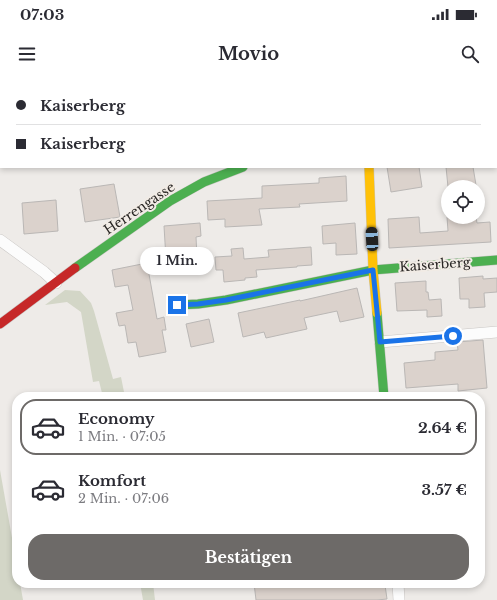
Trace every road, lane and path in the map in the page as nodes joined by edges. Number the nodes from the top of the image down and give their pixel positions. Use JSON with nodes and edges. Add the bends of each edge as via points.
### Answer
{"nodes":[{"id":1,"x":240,"y":168,"type":"edge"},
{"id":2,"x":369,"y":168,"type":"edge"},
{"id":3,"x":0,"y":240,"type":"edge"},
{"id":4,"x":497,"y":260,"type":"edge"},
{"id":5,"x":373,"y":270,"type":"junction"},
{"id":6,"x":56,"y":283,"type":"junction"},
{"id":7,"x":177,"y":305,"type":"dead end"},
{"id":8,"x":0,"y":324,"type":"edge"},
{"id":9,"x":497,"y":332,"type":"edge"},
{"id":10,"x":380,"y":342,"type":"junction"},
{"id":11,"x":384,"y":392,"type":"edge"},
{"id":12,"x":398,"y":588,"type":"edge"},
{"id":13,"x":399,"y":600,"type":"edge"}],
"edges":[{"from":1,"to":6,"type":"street","name":"Herrengasse","via":[[204,182],[170,201]]},
{"from":2,"to":5,"type":"street"},
{"from":3,"to":6,"type":"street"},
{"from":4,"to":5,"type":"street","name":"Kaiserberg"},
{"from":5,"to":7,"type":"street","name":"Kaiserberg","via":[[226,300]]},
{"from":5,"to":10,"type":"street"},
{"from":6,"to":8,"type":"street","name":"Herrengasse"},
{"from":9,"to":10,"type":"street"},
{"from":10,"to":11,"type":"street"},
{"from":12,"to":13,"type":"street"}]}
